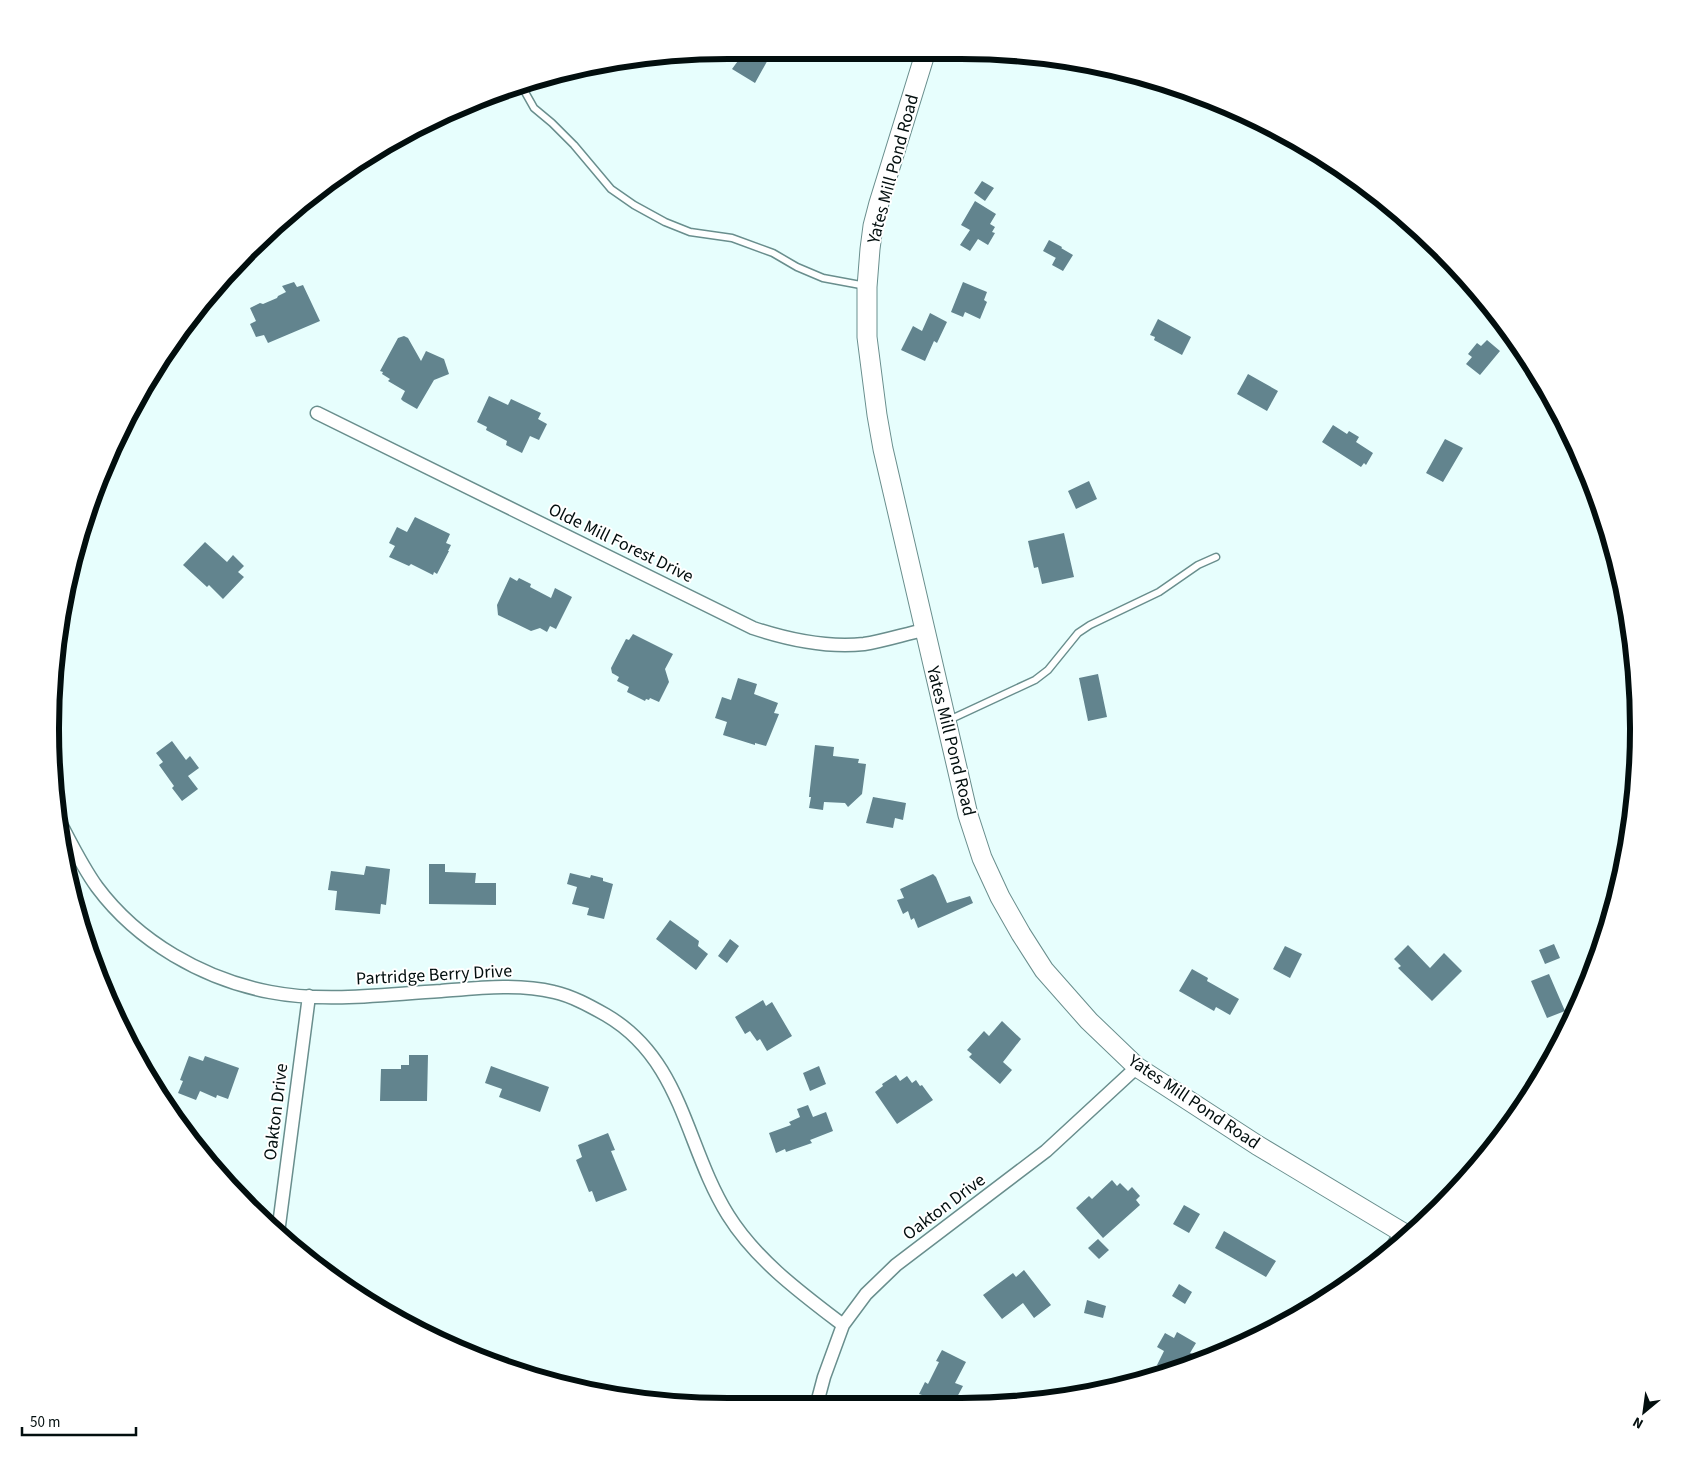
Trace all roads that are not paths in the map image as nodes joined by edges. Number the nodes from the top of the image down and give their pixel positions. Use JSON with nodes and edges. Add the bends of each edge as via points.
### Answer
{"nodes":[{"id":1,"x":924,"y":59,"type":"edge"},
{"id":2,"x":524,"y":91,"type":"edge"},
{"id":3,"x":867,"y":286,"type":"junction"},
{"id":4,"x":317,"y":413,"type":"dead end"},
{"id":5,"x":1216,"y":557,"type":"dead end"},
{"id":6,"x":924,"y":630,"type":"junction"},
{"id":7,"x":945,"y":722,"type":"junction"},
{"id":8,"x":68,"y":839,"type":"edge"},
{"id":9,"x":309,"y":996,"type":"junction"},
{"id":10,"x":1137,"y":1067,"type":"junction"},
{"id":11,"x":279,"y":1225,"type":"edge"},
{"id":12,"x":1402,"y":1232,"type":"edge"},
{"id":13,"x":843,"y":1325,"type":"junction"},
{"id":14,"x":818,"y":1398,"type":"edge"}],
"edges":[{"from":1,"to":3,"type":"street","name":"Yates Mill Pond Road","via":[[873,226]]},
{"from":2,"to":3,"type":"lane","via":[[534,108],[574,145],[611,189],[634,205],[690,232],[732,238],[773,253],[823,278]]},
{"from":3,"to":6,"type":"street","name":"Yates Mill Pond Road","via":[[867,337],[877,415]]},
{"from":4,"to":6,"type":"street","name":"Olde Mill Forest Drive","via":[[753,628],[801,641],[839,645],[865,644]]},
{"from":5,"to":7,"type":"lane","via":[[1198,565],[1159,592],[1078,633],[1048,670],[1035,680]]},
{"from":6,"to":7,"type":"street","name":"Yates Mill Pond Road"},
{"from":7,"to":10,"type":"street","name":"Yates Mill Pond Road","via":[[968,814],[982,858],[1000,897],[1044,970],[1088,1021]]},
{"from":8,"to":9,"type":"street","name":"Partridge Berry Drive","via":[[98,887],[127,921],[163,948],[196,969],[223,980],[271,993]]},
{"from":9,"to":11,"type":"street","name":"Oakton Drive"},
{"from":9,"to":13,"type":"street","name":"Partridge Berry Drive","via":[[345,997],[508,986],[554,992],[608,1016],[636,1037],[658,1062],[676,1096],[713,1188],[742,1236],[800,1292]]},
{"from":10,"to":12,"type":"street","name":"Yates Mill Pond Road","via":[[1249,1140]]},
{"from":10,"to":13,"type":"street","name":"Oakton Drive","via":[[1046,1151],[896,1265],[866,1294]]},
{"from":13,"to":14,"type":"street","name":"Oakton Drive"}]}
